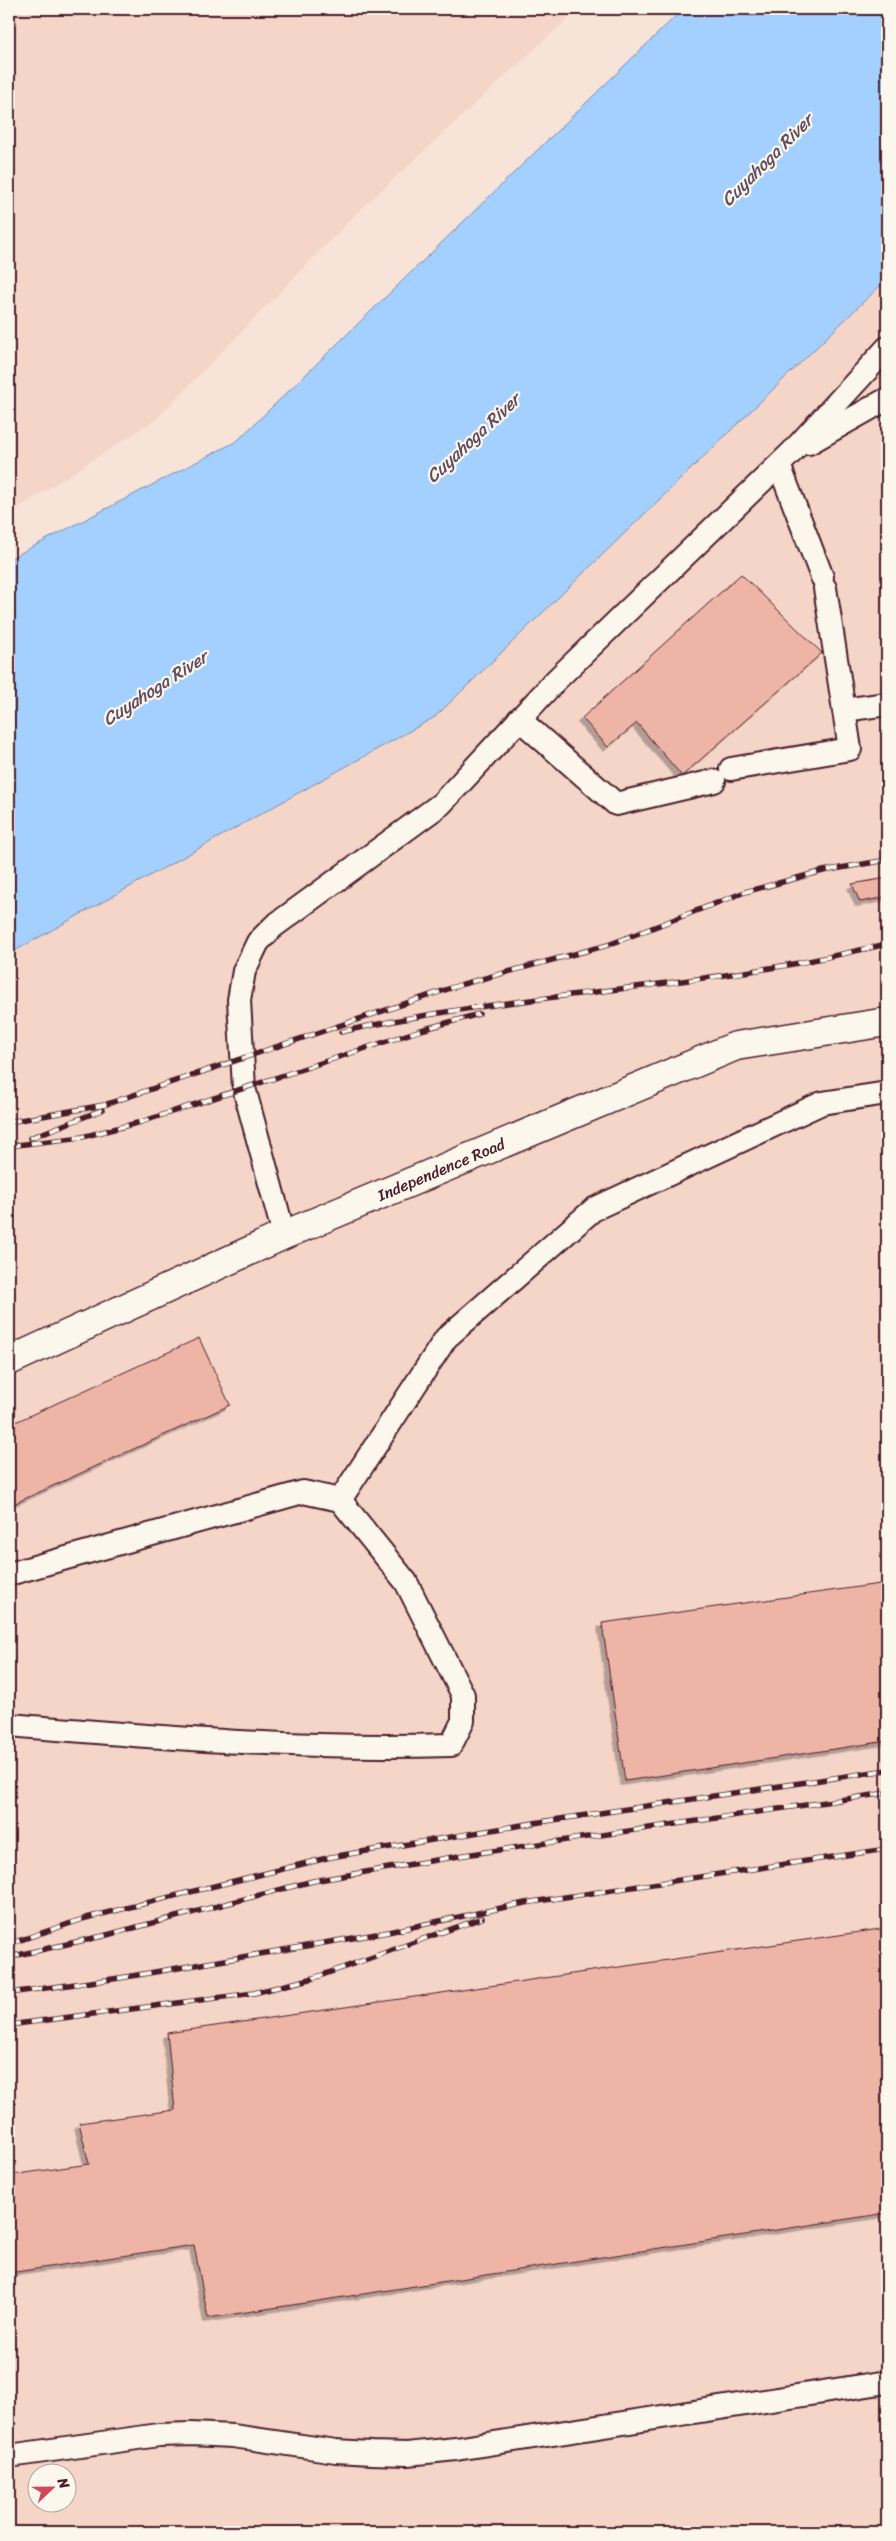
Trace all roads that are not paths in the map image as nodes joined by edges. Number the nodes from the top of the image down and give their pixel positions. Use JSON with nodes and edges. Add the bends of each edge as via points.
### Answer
{"nodes":[{"id":1,"x":887,"y":348,"type":"edge"},
{"id":2,"x":887,"y":399,"type":"edge"},
{"id":3,"x":786,"y":458,"type":"junction"},
{"id":4,"x":887,"y":704,"type":"edge"},
{"id":5,"x":844,"y":710,"type":"junction"},
{"id":6,"x":519,"y":720,"type":"junction"},
{"id":7,"x":887,"y":1022,"type":"edge"},
{"id":8,"x":887,"y":1093,"type":"edge"},
{"id":9,"x":284,"y":1235,"type":"junction"},
{"id":10,"x":9,"y":1361,"type":"edge"},
{"id":11,"x":340,"y":1500,"type":"junction"},
{"id":12,"x":9,"y":1574,"type":"edge"},
{"id":13,"x":9,"y":1725,"type":"edge"},
{"id":14,"x":887,"y":2382,"type":"edge"},
{"id":15,"x":9,"y":2456,"type":"edge"}],
"edges":[{"from":1,"to":3,"type":"lane"},
{"from":2,"to":3,"type":"lane"},
{"from":3,"to":5,"type":"lane","via":[[824,582]]},
{"from":3,"to":6,"type":"lane"},
{"from":4,"to":5,"type":"lane"},
{"from":5,"to":6,"type":"lane","via":[[850,749],[722,775],[616,804]]},
{"from":6,"to":9,"type":"lane","via":[[442,804],[274,926],[258,942],[244,971],[239,1000],[244,1088]]},
{"from":7,"to":9,"type":"street","name":"Independence Road","via":[[736,1046]]},
{"from":8,"to":11,"type":"lane","via":[[822,1103],[594,1209],[446,1338]]},
{"from":9,"to":10,"type":"street","name":"Independence Road"},
{"from":11,"to":12,"type":"lane","via":[[303,1492]]},
{"from":11,"to":13,"type":"lane","via":[[406,1582],[463,1695],[463,1722],[451,1745],[394,1747],[169,1738]]},
{"from":14,"to":15,"type":"lane","via":[[408,2454],[336,2450],[232,2436],[191,2434],[159,2435]]}]}
